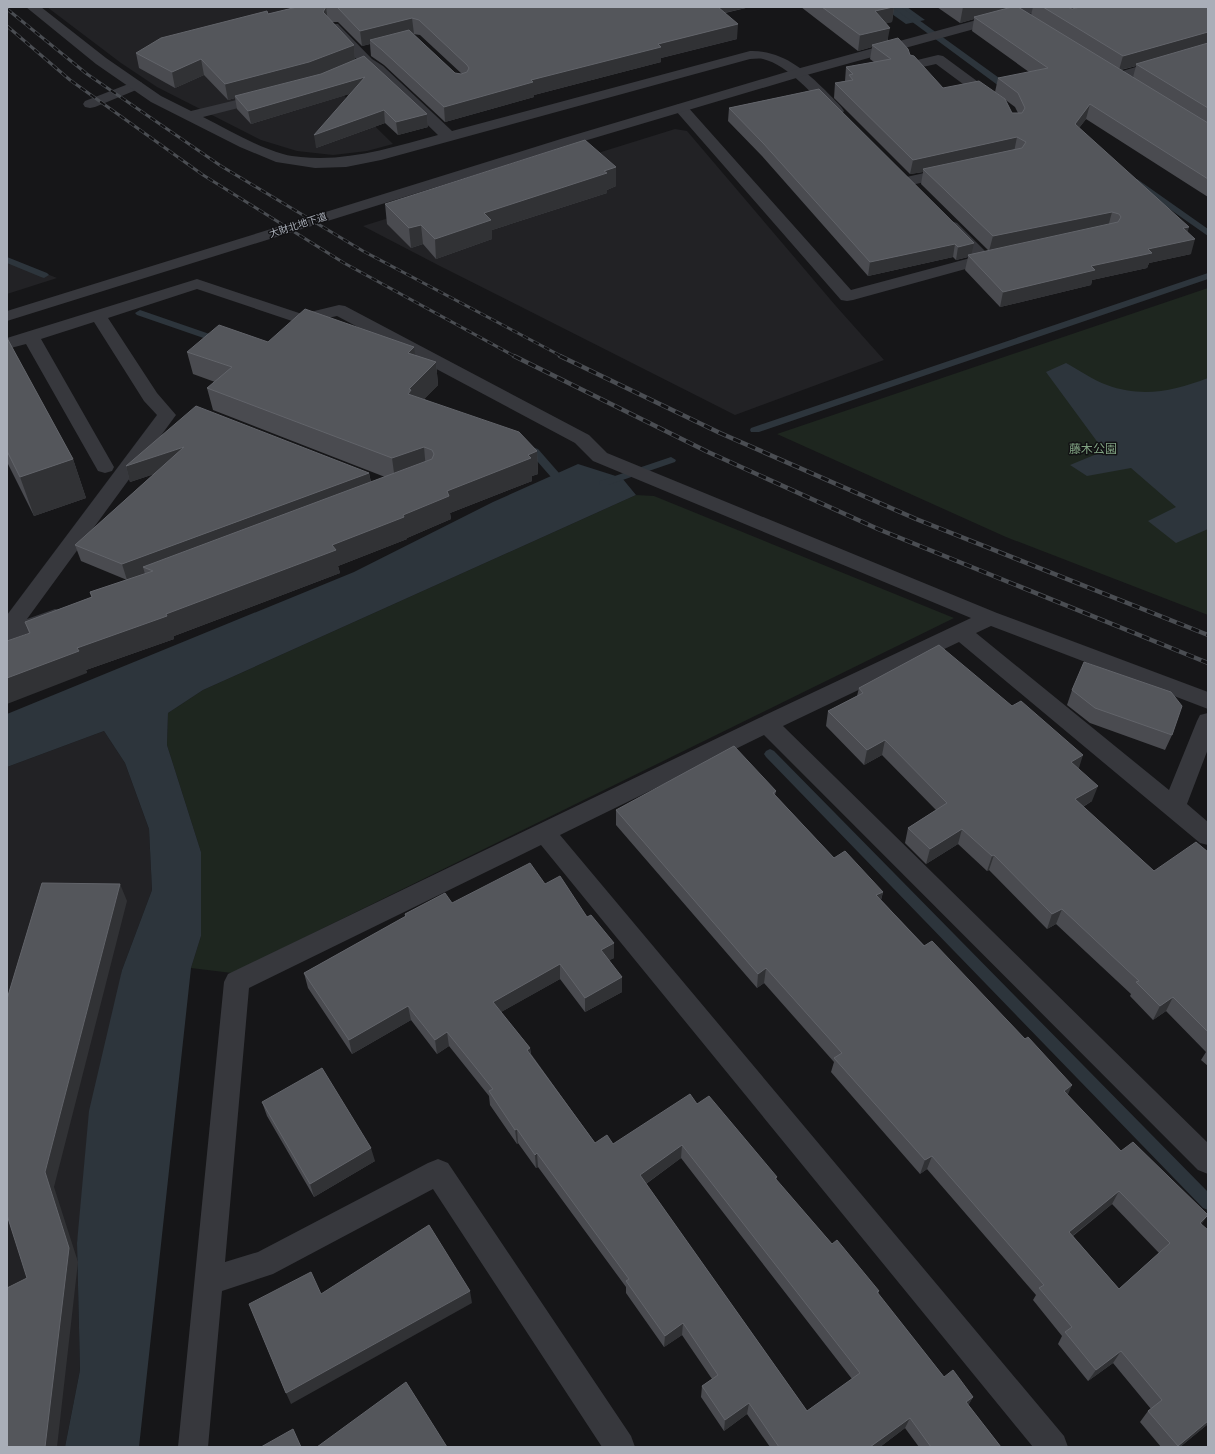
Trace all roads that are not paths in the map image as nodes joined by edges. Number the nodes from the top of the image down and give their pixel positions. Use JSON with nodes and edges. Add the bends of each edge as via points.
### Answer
{"nodes":[{"id":1,"x":33,"y":7,"type":"edge"},
{"id":2,"x":1039,"y":7,"type":"edge"},
{"id":3,"x":1015,"y":14,"type":"junction"},
{"id":4,"x":1030,"y":23,"type":"edge"},
{"id":5,"x":333,"y":26,"type":"edge"},
{"id":6,"x":917,"y":40,"type":"junction"},
{"id":7,"x":1208,"y":50,"type":"edge"},
{"id":8,"x":365,"y":55,"type":"junction"},
{"id":9,"x":938,"y":59,"type":"junction"},
{"id":10,"x":914,"y":65,"type":"edge"},
{"id":11,"x":352,"y":68,"type":"edge"},
{"id":12,"x":1103,"y":68,"type":"edge"},
{"id":13,"x":798,"y":73,"type":"junction"},
{"id":14,"x":1117,"y":77,"type":"junction"},
{"id":15,"x":136,"y":85,"type":"junction"},
{"id":16,"x":1130,"y":85,"type":"edge"},
{"id":17,"x":280,"y":92,"type":"edge"},
{"id":18,"x":90,"y":104,"type":"dead end"},
{"id":19,"x":681,"y":108,"type":"junction"},
{"id":20,"x":1009,"y":111,"type":"edge"},
{"id":21,"x":190,"y":116,"type":"junction"},
{"id":22,"x":847,"y":121,"type":"edge"},
{"id":23,"x":449,"y":137,"type":"junction"},
{"id":24,"x":968,"y":168,"type":"edge"},
{"id":25,"x":918,"y":192,"type":"edge"},
{"id":26,"x":940,"y":215,"type":"edge"},
{"id":27,"x":98,"y":315,"type":"junction"},
{"id":28,"x":7,"y":316,"type":"edge"},
{"id":29,"x":31,"y":336,"type":"junction"},
{"id":30,"x":7,"y":344,"type":"edge"},
{"id":31,"x":186,"y":414,"type":"edge"},
{"id":32,"x":167,"y":415,"type":"junction"},
{"id":33,"x":105,"y":467,"type":"dead end"},
{"id":34,"x":74,"y":609,"type":"edge"},
{"id":35,"x":990,"y":618,"type":"junction"},
{"id":36,"x":7,"y":630,"type":"edge"},
{"id":37,"x":961,"y":632,"type":"junction"},
{"id":38,"x":7,"y":634,"type":"edge"},
{"id":39,"x":1208,"y":701,"type":"edge"},
{"id":40,"x":1208,"y":722,"type":"edge"},
{"id":41,"x":768,"y":724,"type":"junction"},
{"id":42,"x":1174,"y":807,"type":"junction"},
{"id":43,"x":544,"y":832,"type":"junction"},
{"id":44,"x":1208,"y":836,"type":"edge"},
{"id":45,"x":1208,"y":1161,"type":"edge"},
{"id":46,"x":208,"y":1281,"type":"junction"},
{"id":47,"x":193,"y":1447,"type":"edge"},
{"id":48,"x":620,"y":1447,"type":"edge"},
{"id":49,"x":1053,"y":1447,"type":"edge"}],
"edges":[{"from":1,"to":15,"type":"street","via":[[101,62]]},
{"from":2,"to":3,"type":"street","name":"大財北地下道"},
{"from":3,"to":4,"type":"street"},
{"from":3,"to":6,"type":"street","name":"大財北地下道"},
{"from":5,"to":8,"type":"street"},
{"from":6,"to":9,"type":"street"},
{"from":6,"to":13,"type":"street","name":"大財北地下道"},
{"from":7,"to":14,"type":"street"},
{"from":8,"to":11,"type":"street"},
{"from":8,"to":23,"type":"street"},
{"from":9,"to":10,"type":"street"},
{"from":9,"to":20,"type":"street"},
{"from":12,"to":14,"type":"street"},
{"from":13,"to":19,"type":"street","name":"大財北地下道"},
{"from":13,"to":22,"type":"street"},
{"from":13,"to":23,"type":"street","via":[[787,64],[767,56],[750,55]]},
{"from":14,"to":16,"type":"street"},
{"from":15,"to":18,"type":"lane"},
{"from":15,"to":21,"type":"street","via":[[156,99]]},
{"from":17,"to":21,"type":"street"},
{"from":19,"to":26,"type":"street","via":[[847,296],[992,258]]},
{"from":19,"to":28,"type":"street","name":"大財北地下道","via":[[461,173]]},
{"from":21,"to":23,"type":"street","via":[[281,159],[315,163],[346,162]]},
{"from":24,"to":25,"type":"street","via":[[902,176]]},
{"from":27,"to":29,"type":"street"},
{"from":27,"to":32,"type":"street","via":[[150,397]]},
{"from":27,"to":35,"type":"street","via":[[197,284],[302,319],[339,310],[582,439],[600,457]]},
{"from":29,"to":30,"type":"street"},
{"from":29,"to":33,"type":"street"},
{"from":31,"to":32,"type":"street"},
{"from":32,"to":36,"type":"street"},
{"from":34,"to":38,"type":"street"},
{"from":35,"to":37,"type":"street"},
{"from":35,"to":39,"type":"street"},
{"from":37,"to":41,"type":"street"},
{"from":37,"to":42,"type":"street"},
{"from":40,"to":42,"type":"street"},
{"from":41,"to":43,"type":"street"},
{"from":41,"to":45,"type":"street"},
{"from":42,"to":44,"type":"street"},
{"from":43,"to":46,"type":"street","via":[[237,982]]},
{"from":43,"to":49,"type":"street"},
{"from":46,"to":47,"type":"street"},
{"from":46,"to":48,"type":"street","via":[[263,1264],[438,1172]]}]}
